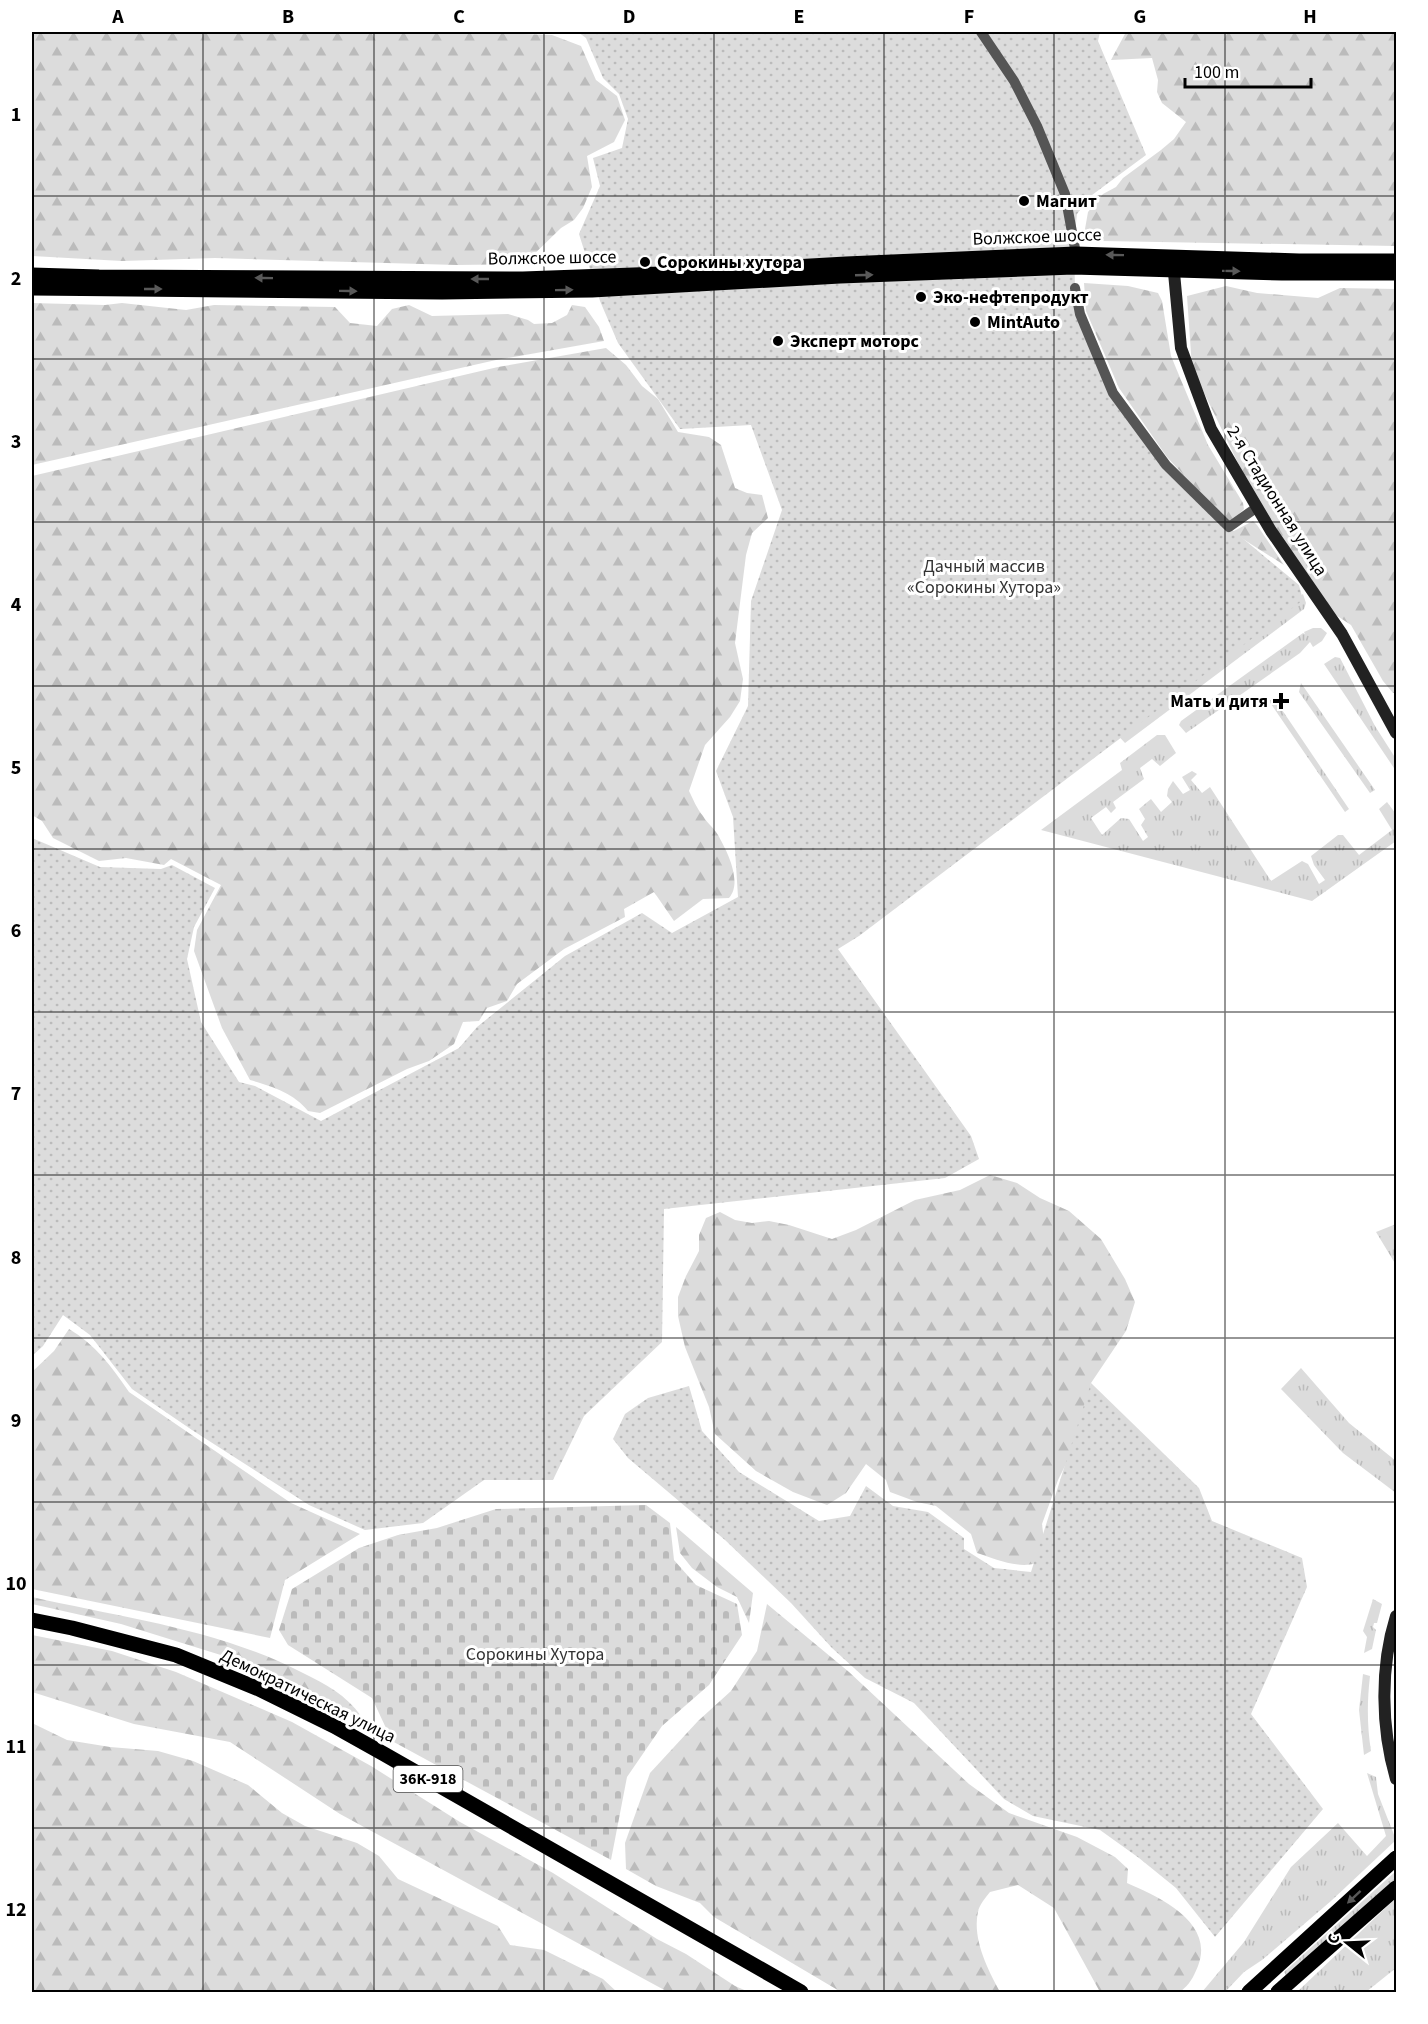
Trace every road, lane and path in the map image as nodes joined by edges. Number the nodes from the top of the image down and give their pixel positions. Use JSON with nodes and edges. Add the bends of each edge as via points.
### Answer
{"nodes":[{"id":1,"x":981,"y":32,"type":"edge"},
{"id":2,"x":1076,"y":254,"type":"junction"},
{"id":3,"x":1396,"y":261,"type":"edge"},
{"id":4,"x":1173,"y":263,"type":"junction"},
{"id":5,"x":1396,"y":273,"type":"edge"},
{"id":6,"x":32,"y":275,"type":"edge"},
{"id":7,"x":97,"y":283,"type":"junction"},
{"id":8,"x":32,"y":288,"type":"edge"},
{"id":9,"x":1075,"y":288,"type":"dead end"},
{"id":10,"x":1256,"y":508,"type":"junction"},
{"id":11,"x":1396,"y":733,"type":"edge"},
{"id":12,"x":1396,"y":1616,"type":"edge"},
{"id":13,"x":32,"y":1620,"type":"edge"},
{"id":14,"x":1396,"y":1779,"type":"edge"},
{"id":15,"x":1396,"y":1858,"type":"edge"},
{"id":16,"x":1396,"y":1888,"type":"edge"},
{"id":17,"x":801,"y":1992,"type":"edge"},
{"id":18,"x":1250,"y":1992,"type":"edge"},
{"id":19,"x":1278,"y":1992,"type":"edge"}],
"edges":[{"from":1,"to":2,"type":"street","via":[[1014,81],[1037,126],[1065,194]]},
{"from":4,"to":2,"type":"main road","name":"Волжское шоссе","one_way":true},
{"from":2,"to":7,"type":"main road","name":"Волжское шоссе","one_way":true,"via":[[523,279]]},
{"from":3,"to":4,"type":"main road","name":"Волжское шоссе"},
{"from":4,"to":5,"type":"main road","name":"Волжское шоссе","one_way":true},
{"from":7,"to":4,"type":"main road","name":"Волжское шоссе","one_way":true,"via":[[442,292],[592,290]]},
{"from":4,"to":10,"type":"main road","name":"2-я Стадионная улица","via":[[1181,348],[1193,385],[1210,429]]},
{"from":6,"to":7,"type":"main road","name":"Волжское шоссе"},
{"from":7,"to":8,"type":"main road","name":"Волжское шоссе"},
{"from":9,"to":10,"type":"street","via":[[1080,314],[1113,393],[1166,465],[1229,527]]},
{"from":10,"to":11,"type":"main road","name":"2-я Стадионная улица","via":[[1342,634]]},
{"from":12,"to":14,"type":"main road","via":[[1385,1693]]},
{"from":13,"to":17,"type":"main road","name":"Демократическая улица","number":"36К-918","via":[[176,1655],[259,1689],[354,1737]]},
{"from":15,"to":18,"type":"main road","one_way":true},
{"from":16,"to":19,"type":"main road"}]}
